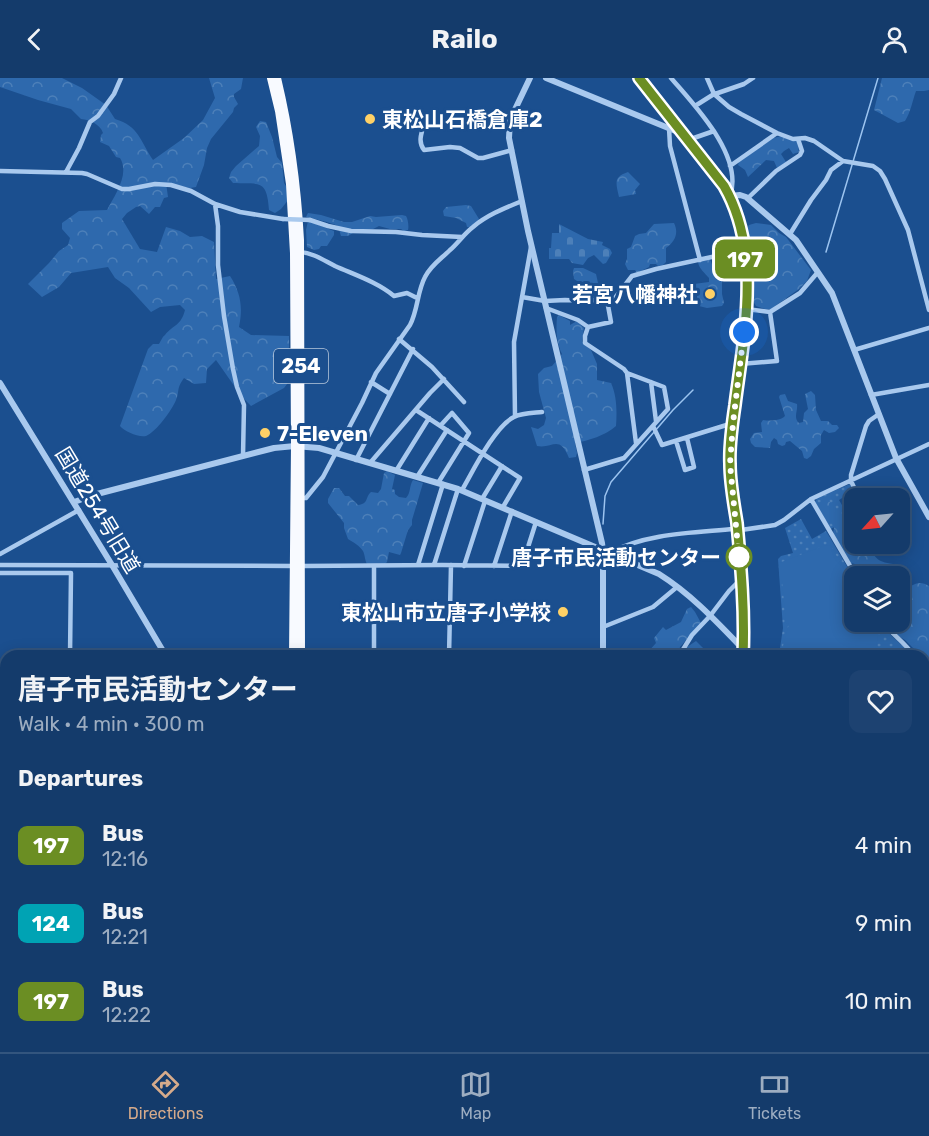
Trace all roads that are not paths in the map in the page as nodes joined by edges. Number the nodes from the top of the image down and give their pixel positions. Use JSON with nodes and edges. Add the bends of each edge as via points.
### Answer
{"nodes":[{"id":1,"x":121,"y":78,"type":"edge"},
{"id":2,"x":278,"y":78,"type":"edge"},
{"id":3,"x":530,"y":78,"type":"edge"},
{"id":4,"x":546,"y":78,"type":"edge"},
{"id":5,"x":649,"y":78,"type":"edge"},
{"id":6,"x":671,"y":78,"type":"edge"},
{"id":7,"x":707,"y":78,"type":"edge"},
{"id":8,"x":753,"y":78,"type":"edge"},
{"id":9,"x":640,"y":79,"type":"edge"},
{"id":10,"x":714,"y":94,"type":"junction"},
{"id":11,"x":695,"y":106,"type":"junction"},
{"id":12,"x":424,"y":125,"type":"dead end"},
{"id":13,"x":669,"y":128,"type":"junction"},
{"id":14,"x":714,"y":131,"type":"junction"},
{"id":15,"x":777,"y":134,"type":"junction"},
{"id":16,"x":686,"y":137,"type":"junction"},
{"id":17,"x":798,"y":139,"type":"junction"},
{"id":18,"x":512,"y":150,"type":"junction"},
{"id":19,"x":843,"y":161,"type":"junction"},
{"id":20,"x":730,"y":166,"type":"junction"},
{"id":21,"x":0,"y":171,"type":"edge"},
{"id":22,"x":66,"y":172,"type":"junction"},
{"id":23,"x":730,"y":196,"type":"junction"},
{"id":24,"x":748,"y":198,"type":"junction"},
{"id":25,"x":522,"y":201,"type":"junction"},
{"id":26,"x":214,"y":204,"type":"junction"},
{"id":27,"x":790,"y":234,"type":"junction"},
{"id":28,"x":462,"y":237,"type":"junction"},
{"id":29,"x":531,"y":244,"type":"junction"},
{"id":30,"x":744,"y":250,"type":"junction"},
{"id":31,"x":300,"y":252,"type":"junction"},
{"id":32,"x":700,"y":260,"type":"junction"},
{"id":33,"x":818,"y":272,"type":"junction"},
{"id":34,"x":522,"y":297,"type":"junction"},
{"id":35,"x":417,"y":298,"type":"junction"},
{"id":36,"x":607,"y":300,"type":"junction"},
{"id":37,"x":545,"y":305,"type":"junction"},
{"id":38,"x":746,"y":309,"type":"junction"},
{"id":39,"x":929,"y":310,"type":"edge"},
{"id":40,"x":770,"y":312,"type":"junction"},
{"id":41,"x":588,"y":327,"type":"junction"},
{"id":42,"x":929,"y":327,"type":"edge"},
{"id":43,"x":399,"y":339,"type":"junction"},
{"id":44,"x":413,"y":349,"type":"junction"},
{"id":45,"x":854,"y":350,"type":"junction"},
{"id":46,"x":740,"y":364,"type":"junction"},
{"id":47,"x":627,"y":373,"type":"junction"},
{"id":48,"x":444,"y":379,"type":"junction"},
{"id":49,"x":371,"y":382,"type":"junction"},
{"id":50,"x":651,"y":382,"type":"junction"},
{"id":51,"x":929,"y":385,"type":"edge"},
{"id":52,"x":1,"y":386,"type":"edge"},
{"id":53,"x":390,"y":394,"type":"junction"},
{"id":54,"x":872,"y":395,"type":"junction"},
{"id":55,"x":464,"y":402,"type":"dead end"},
{"id":56,"x":416,"y":410,"type":"junction"},
{"id":57,"x":542,"y":412,"type":"dead end"},
{"id":58,"x":879,"y":414,"type":"junction"},
{"id":59,"x":515,"y":416,"type":"junction"},
{"id":60,"x":429,"y":418,"type":"junction"},
{"id":61,"x":733,"y":423,"type":"junction"},
{"id":62,"x":655,"y":424,"type":"junction"},
{"id":63,"x":441,"y":426,"type":"junction"},
{"id":64,"x":447,"y":430,"type":"junction"},
{"id":65,"x":687,"y":438,"type":"junction"},
{"id":66,"x":465,"y":441,"type":"junction"},
{"id":67,"x":676,"y":441,"type":"junction"},
{"id":68,"x":636,"y":444,"type":"junction"},
{"id":69,"x":929,"y":444,"type":"edge"},
{"id":70,"x":298,"y":446,"type":"junction"},
{"id":71,"x":335,"y":454,"type":"junction"},
{"id":72,"x":483,"y":454,"type":"junction"},
{"id":73,"x":243,"y":456,"type":"junction"},
{"id":74,"x":896,"y":458,"type":"junction"},
{"id":75,"x":356,"y":460,"type":"junction"},
{"id":76,"x":370,"y":464,"type":"junction"},
{"id":77,"x":502,"y":466,"type":"junction"},
{"id":78,"x":584,"y":470,"type":"junction"},
{"id":79,"x":396,"y":471,"type":"junction"},
{"id":80,"x":417,"y":477,"type":"junction"},
{"id":81,"x":851,"y":481,"type":"junction"},
{"id":82,"x":441,"y":484,"type":"junction"},
{"id":83,"x":854,"y":488,"type":"edge"},
{"id":84,"x":460,"y":489,"type":"junction"},
{"id":85,"x":301,"y":498,"type":"junction"},
{"id":86,"x":811,"y":499,"type":"junction"},
{"id":87,"x":484,"y":500,"type":"junction"},
{"id":88,"x":74,"y":502,"type":"junction"},
{"id":89,"x":503,"y":507,"type":"junction"},
{"id":90,"x":79,"y":510,"type":"junction"},
{"id":91,"x":512,"y":511,"type":"junction"},
{"id":92,"x":929,"y":517,"type":"edge"},
{"id":93,"x":536,"y":522,"type":"junction"},
{"id":94,"x":737,"y":530,"type":"junction"},
{"id":95,"x":606,"y":552,"type":"junction"},
{"id":96,"x":0,"y":554,"type":"edge"},
{"id":97,"x":0,"y":565,"type":"edge"},
{"id":98,"x":112,"y":565,"type":"junction"},
{"id":99,"x":418,"y":565,"type":"junction"},
{"id":100,"x":434,"y":565,"type":"junction"},
{"id":101,"x":297,"y":566,"type":"junction"},
{"id":102,"x":374,"y":566,"type":"junction"},
{"id":103,"x":451,"y":566,"type":"junction"},
{"id":104,"x":464,"y":566,"type":"junction"},
{"id":105,"x":494,"y":566,"type":"junction"},
{"id":106,"x":850,"y":566,"type":"edge"},
{"id":107,"x":0,"y":573,"type":"edge"},
{"id":108,"x":741,"y":580,"type":"junction"},
{"id":109,"x":677,"y":586,"type":"junction"},
{"id":110,"x":710,"y":616,"type":"junction"},
{"id":111,"x":603,"y":627,"type":"junction"},
{"id":112,"x":891,"y":632,"type":"edge"},
{"id":113,"x":70,"y":650,"type":"edge"},
{"id":114,"x":162,"y":650,"type":"edge"},
{"id":115,"x":293,"y":650,"type":"edge"},
{"id":116,"x":301,"y":650,"type":"edge"},
{"id":117,"x":374,"y":650,"type":"edge"},
{"id":118,"x":449,"y":650,"type":"edge"},
{"id":119,"x":603,"y":650,"type":"edge"},
{"id":120,"x":683,"y":650,"type":"edge"},
{"id":121,"x":741,"y":650,"type":"edge"},
{"id":122,"x":743,"y":650,"type":"edge"},
{"id":123,"x":910,"y":650,"type":"edge"}],
"edges":[{"from":1,"to":22,"type":"street","via":[[114,94],[90,122]]},
{"from":2,"to":31,"type":"highway","number":"254","via":[[294,164]]},
{"from":2,"to":70,"type":"highway","number":"254","via":[[294,253]]},
{"from":3,"to":18,"type":"street","via":[[510,120]]},
{"from":4,"to":13,"type":"street"},
{"from":5,"to":9,"type":"street"},
{"from":6,"to":11,"type":"street"},
{"from":7,"to":10,"type":"street"},
{"from":8,"to":10,"type":"street"},
{"from":9,"to":16,"type":"main road"},
{"from":10,"to":11,"type":"street"},
{"from":10,"to":15,"type":"street"},
{"from":11,"to":14,"type":"street"},
{"from":12,"to":18,"type":"street","via":[[420,140],[424,150],[460,148],[478,158]]},
{"from":13,"to":16,"type":"street"},
{"from":13,"to":32,"type":"street","via":[[670,146]]},
{"from":14,"to":16,"type":"street"},
{"from":14,"to":20,"type":"street"},
{"from":15,"to":17,"type":"street"},
{"from":15,"to":20,"type":"street"},
{"from":16,"to":23,"type":"main road"},
{"from":17,"to":19,"type":"street","via":[[814,141]]},
{"from":17,"to":24,"type":"street","via":[[800,154]]},
{"from":18,"to":25,"type":"street"},
{"from":19,"to":27,"type":"street","via":[[831,170]]},
{"from":19,"to":39,"type":"street","via":[[873,166],[885,179],[908,230]]},
{"from":20,"to":23,"type":"street"},
{"from":21,"to":22,"type":"street"},
{"from":22,"to":26,"type":"street","via":[[87,174],[122,189],[155,183],[171,185]]},
{"from":23,"to":24,"type":"street"},
{"from":23,"to":30,"type":"main road"},
{"from":24,"to":27,"type":"street"},
{"from":25,"to":28,"type":"street","via":[[475,225]]},
{"from":25,"to":29,"type":"street"},
{"from":26,"to":28,"type":"street","bridge":true,"via":[[351,231]]},
{"from":26,"to":73,"type":"street","via":[[225,316],[233,369],[244,405]]},
{"from":27,"to":33,"type":"street"},
{"from":28,"to":35,"type":"street","via":[[431,268]]},
{"from":29,"to":34,"type":"street"},
{"from":29,"to":37,"type":"street"},
{"from":30,"to":32,"type":"street"},
{"from":30,"to":38,"type":"main road"},
{"from":31,"to":35,"type":"street","via":[[311,253],[394,296],[407,293]]},
{"from":31,"to":70,"type":"highway","number":"254"},
{"from":32,"to":36,"type":"street","via":[[632,276],[615,298]]},
{"from":33,"to":40,"type":"street","via":[[800,293]]},
{"from":33,"to":45,"type":"street","via":[[832,293]]},
{"from":34,"to":37,"type":"street"},
{"from":34,"to":59,"type":"street","via":[[514,342]]},
{"from":35,"to":43,"type":"street","via":[[413,319]]},
{"from":36,"to":37,"type":"street","via":[[565,300]]},
{"from":36,"to":41,"type":"street","via":[[611,322]]},
{"from":37,"to":41,"type":"street"},
{"from":37,"to":78,"type":"street"},
{"from":38,"to":40,"type":"street"},
{"from":38,"to":46,"type":"main road"},
{"from":40,"to":46,"type":"street","via":[[777,361]]},
{"from":41,"to":47,"type":"street","via":[[585,343]]},
{"from":42,"to":45,"type":"street"},
{"from":43,"to":44,"type":"street"},
{"from":43,"to":49,"type":"street"},
{"from":44,"to":48,"type":"street"},
{"from":44,"to":53,"type":"street"},
{"from":45,"to":54,"type":"street"},
{"from":46,"to":61,"type":"main road"},
{"from":47,"to":50,"type":"street"},
{"from":47,"to":68,"type":"street"},
{"from":48,"to":55,"type":"street"},
{"from":48,"to":56,"type":"street"},
{"from":49,"to":53,"type":"street"},
{"from":49,"to":71,"type":"street"},
{"from":50,"to":62,"type":"street"},
{"from":50,"to":62,"type":"street","via":[[664,387],[668,409]]},
{"from":51,"to":54,"type":"street"},
{"from":52,"to":88,"type":"street","name":"国道254号旧道"},
{"from":53,"to":75,"type":"street"},
{"from":54,"to":58,"type":"street"},
{"from":56,"to":60,"type":"street"},
{"from":56,"to":76,"type":"street"},
{"from":57,"to":59,"type":"street"},
{"from":58,"to":74,"type":"street"},
{"from":58,"to":81,"type":"street","via":[[866,426]]},
{"from":59,"to":72,"type":"street"},
{"from":60,"to":63,"type":"street"},
{"from":60,"to":79,"type":"street"},
{"from":61,"to":65,"type":"street"},
{"from":61,"to":94,"type":"main road","via":[[730,464]]},
{"from":62,"to":67,"type":"street","via":[[662,445]]},
{"from":62,"to":68,"type":"street"},
{"from":63,"to":64,"type":"street"},
{"from":63,"to":66,"type":"street","via":[[452,413],[469,433]]},
{"from":64,"to":66,"type":"street"},
{"from":64,"to":80,"type":"street"},
{"from":65,"to":67,"type":"street"},
{"from":65,"to":67,"type":"street","via":[[694,467],[685,470]]},
{"from":66,"to":72,"type":"street"},
{"from":66,"to":82,"type":"street"},
{"from":68,"to":78,"type":"street","via":[[624,458]]},
{"from":69,"to":74,"type":"street"},
{"from":70,"to":71,"type":"street"},
{"from":70,"to":73,"type":"street"},
{"from":70,"to":85,"type":"highway","number":"254"},
{"from":70,"to":101,"type":"highway","number":"254"},
{"from":71,"to":75,"type":"street"},
{"from":71,"to":85,"type":"street","via":[[323,477],[306,498]]},
{"from":72,"to":77,"type":"street"},
{"from":72,"to":84,"type":"street"},
{"from":73,"to":88,"type":"street"},
{"from":74,"to":81,"type":"street"},
{"from":74,"to":92,"type":"street"},
{"from":75,"to":76,"type":"street"},
{"from":76,"to":79,"type":"street"},
{"from":77,"to":87,"type":"street"},
{"from":77,"to":89,"type":"street","via":[[520,478]]},
{"from":78,"to":95,"type":"street"},
{"from":79,"to":80,"type":"street"},
{"from":80,"to":82,"type":"street"},
{"from":81,"to":83,"type":"street"},
{"from":81,"to":86,"type":"street"},
{"from":82,"to":84,"type":"street"},
{"from":82,"to":99,"type":"street"},
{"from":84,"to":87,"type":"street"},
{"from":84,"to":100,"type":"street"},
{"from":85,"to":101,"type":"highway","number":"254"},
{"from":86,"to":94,"type":"street","via":[[775,525]]},
{"from":86,"to":106,"type":"street"},
{"from":87,"to":89,"type":"street"},
{"from":87,"to":104,"type":"street"},
{"from":88,"to":90,"type":"street","name":"国道254号旧道"},
{"from":89,"to":91,"type":"street"},
{"from":90,"to":96,"type":"street"},
{"from":90,"to":98,"type":"street","name":"国道254号旧道"},
{"from":91,"to":93,"type":"street"},
{"from":91,"to":105,"type":"street"},
{"from":93,"to":95,"type":"street"},
{"from":93,"to":105,"type":"street","via":[[522,566]]},
{"from":94,"to":95,"type":"street","via":[[660,536]]},
{"from":94,"to":108,"type":"main road"},
{"from":95,"to":109,"type":"street","via":[[659,574]]},
{"from":95,"to":111,"type":"street"},
{"from":97,"to":98,"type":"street"},
{"from":98,"to":101,"type":"street"},
{"from":98,"to":114,"type":"street","name":"国道254号旧道"},
{"from":99,"to":100,"type":"street"},
{"from":99,"to":102,"type":"street"},
{"from":100,"to":103,"type":"street"},
{"from":101,"to":102,"type":"street"},
{"from":101,"to":115,"type":"highway","number":"254"},
{"from":101,"to":116,"type":"highway","number":"254"},
{"from":102,"to":117,"type":"street"},
{"from":103,"to":104,"type":"street"},
{"from":103,"to":118,"type":"street"},
{"from":104,"to":105,"type":"street"},
{"from":107,"to":113,"type":"street","via":[[71,573]]},
{"from":108,"to":110,"type":"street"},
{"from":108,"to":122,"type":"main road"},
{"from":109,"to":110,"type":"street"},
{"from":109,"to":111,"type":"street","via":[[653,607]]},
{"from":110,"to":120,"type":"street"},
{"from":110,"to":121,"type":"street"},
{"from":111,"to":119,"type":"street"},
{"from":112,"to":123,"type":"street"}]}
